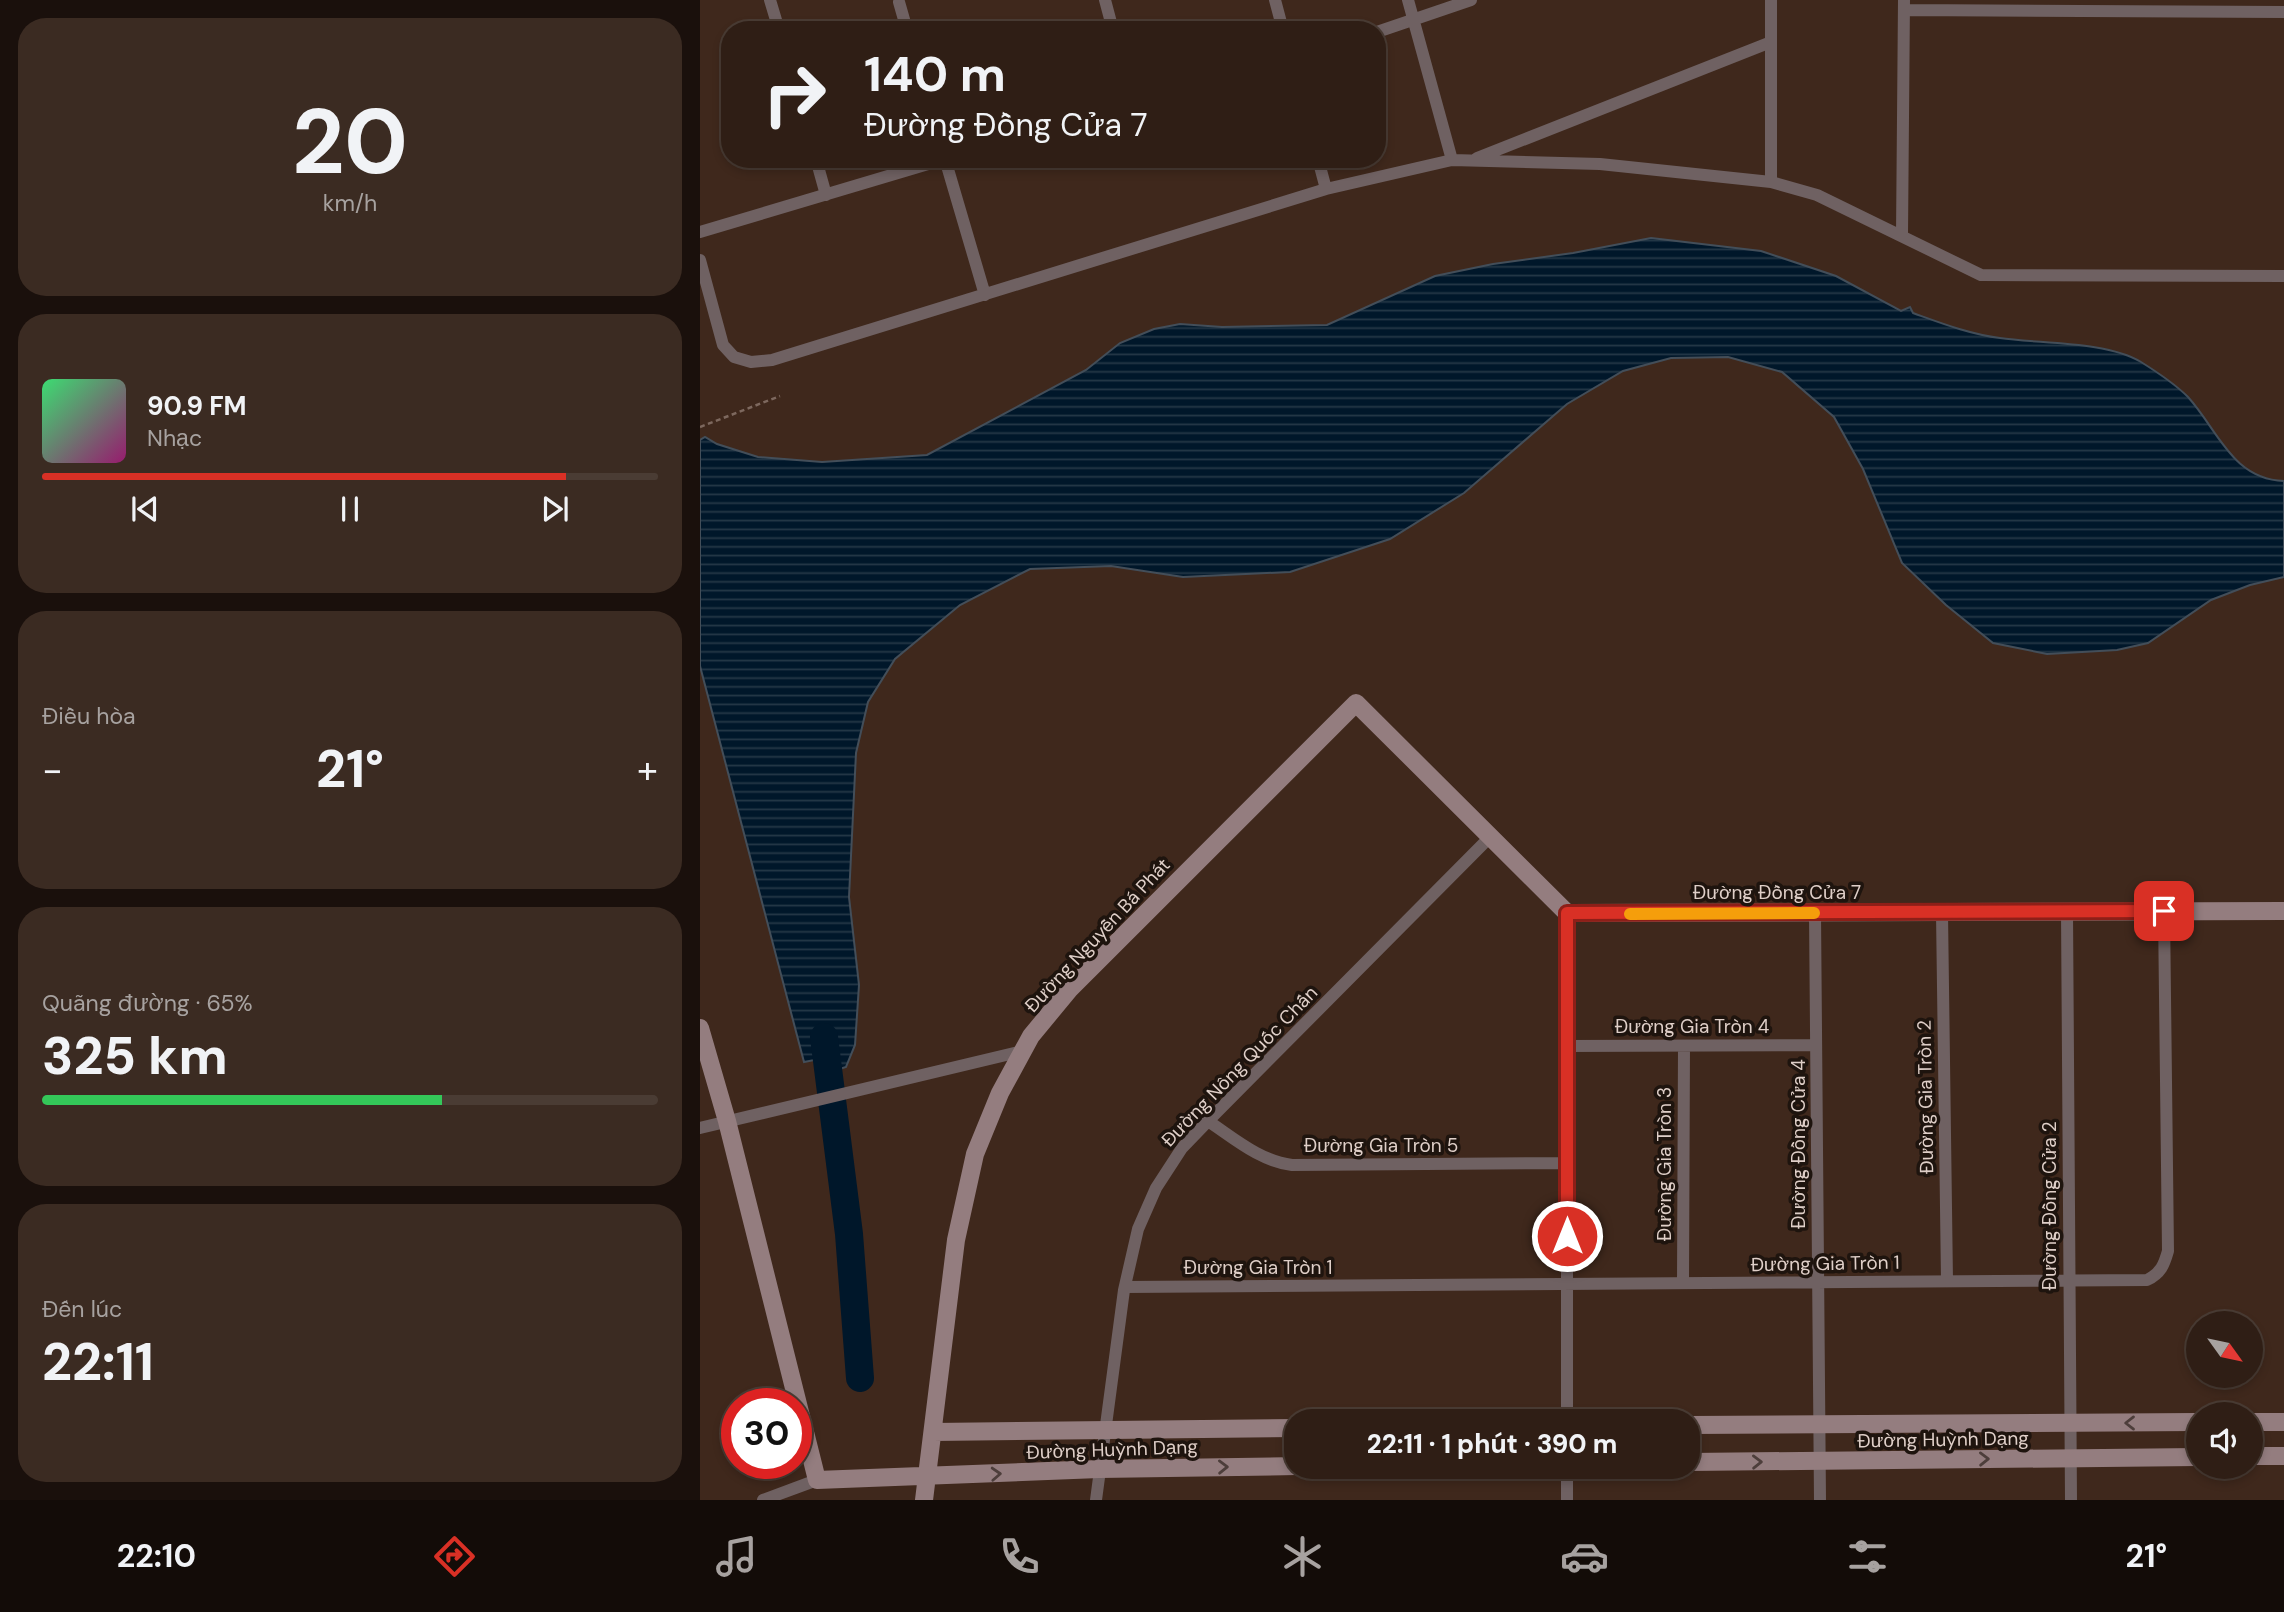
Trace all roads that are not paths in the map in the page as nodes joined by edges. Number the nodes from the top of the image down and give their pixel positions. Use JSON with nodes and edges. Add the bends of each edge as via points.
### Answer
{"nodes":[{"id":1,"x":770,"y":0,"type":"edge"},
{"id":2,"x":1105,"y":0,"type":"edge"},
{"id":3,"x":1275,"y":0,"type":"edge"},
{"id":4,"x":1408,"y":0,"type":"edge"},
{"id":5,"x":1471,"y":0,"type":"edge"},
{"id":6,"x":1771,"y":0,"type":"edge"},
{"id":7,"x":899,"y":2,"type":"edge"},
{"id":8,"x":1904,"y":5,"type":"edge"},
{"id":9,"x":2160,"y":5,"type":"edge"},
{"id":10,"x":2284,"y":12,"type":"edge"},
{"id":11,"x":776,"y":21,"type":"edge"},
{"id":12,"x":905,"y":21,"type":"edge"},
{"id":13,"x":1110,"y":21,"type":"edge"},
{"id":14,"x":1281,"y":21,"type":"edge"},
{"id":15,"x":1414,"y":22,"type":"junction"},
{"id":16,"x":1386,"y":30,"type":"edge"},
{"id":17,"x":1771,"y":42,"type":"junction"},
{"id":18,"x":1452,"y":160,"type":"junction"},
{"id":19,"x":1470,"y":161,"type":"junction"},
{"id":20,"x":818,"y":168,"type":"edge"},
{"id":21,"x":916,"y":168,"type":"edge"},
{"id":22,"x":949,"y":168,"type":"edge"},
{"id":23,"x":1320,"y":168,"type":"edge"},
{"id":24,"x":1772,"y":182,"type":"junction"},
{"id":25,"x":1326,"y":189,"type":"junction"},
{"id":26,"x":826,"y":195,"type":"junction"},
{"id":27,"x":700,"y":232,"type":"edge"},
{"id":28,"x":1902,"y":235,"type":"junction"},
{"id":29,"x":700,"y":260,"type":"edge"},
{"id":30,"x":2284,"y":276,"type":"edge"},
{"id":31,"x":985,"y":295,"type":"junction"},
{"id":32,"x":1490,"y":837,"type":"junction"},
{"id":33,"x":2164,"y":911,"type":"junction"},
{"id":34,"x":2284,"y":911,"type":"edge"},
{"id":35,"x":1942,"y":912,"type":"junction"},
{"id":36,"x":2067,"y":912,"type":"junction"},
{"id":37,"x":1567,"y":913,"type":"junction"},
{"id":38,"x":1815,"y":913,"type":"junction"},
{"id":39,"x":700,"y":1028,"type":"edge"},
{"id":40,"x":1816,"y":1045,"type":"junction"},
{"id":41,"x":1567,"y":1046,"type":"junction"},
{"id":42,"x":1684,"y":1046,"type":"junction"},
{"id":43,"x":1023,"y":1051,"type":"junction"},
{"id":44,"x":727,"y":1121,"type":"junction"},
{"id":45,"x":1208,"y":1121,"type":"junction"},
{"id":46,"x":700,"y":1128,"type":"edge"},
{"id":47,"x":1567,"y":1163,"type":"junction"},
{"id":48,"x":2068,"y":1279,"type":"junction"},
{"id":49,"x":1947,"y":1281,"type":"junction"},
{"id":50,"x":1818,"y":1282,"type":"junction"},
{"id":51,"x":1683,"y":1283,"type":"junction"},
{"id":52,"x":1567,"y":1284,"type":"junction"},
{"id":53,"x":1125,"y":1287,"type":"junction"},
{"id":54,"x":1567,"y":1409,"type":"edge"},
{"id":55,"x":2186,"y":1422,"type":"edge"},
{"id":56,"x":2263,"y":1422,"type":"edge"},
{"id":57,"x":2284,"y":1422,"type":"edge"},
{"id":58,"x":2069,"y":1423,"type":"junction"},
{"id":59,"x":1819,"y":1424,"type":"junction"},
{"id":60,"x":1700,"y":1426,"type":"edge"},
{"id":61,"x":1284,"y":1428,"type":"edge"},
{"id":62,"x":1104,"y":1429,"type":"junction"},
{"id":63,"x":933,"y":1432,"type":"junction"},
{"id":64,"x":2263,"y":1456,"type":"edge"},
{"id":65,"x":2284,"y":1456,"type":"edge"},
{"id":66,"x":2186,"y":1457,"type":"edge"},
{"id":67,"x":2071,"y":1458,"type":"junction"},
{"id":68,"x":1819,"y":1461,"type":"junction"},
{"id":69,"x":1700,"y":1462,"type":"edge"},
{"id":70,"x":1284,"y":1466,"type":"edge"},
{"id":71,"x":1099,"y":1469,"type":"junction"},
{"id":72,"x":928,"y":1477,"type":"junction"},
{"id":73,"x":1567,"y":1479,"type":"edge"},
{"id":74,"x":817,"y":1480,"type":"junction"},
{"id":75,"x":764,"y":1500,"type":"edge"},
{"id":76,"x":924,"y":1500,"type":"edge"},
{"id":77,"x":1096,"y":1500,"type":"edge"},
{"id":78,"x":1567,"y":1500,"type":"edge"},
{"id":79,"x":1819,"y":1500,"type":"edge"},
{"id":80,"x":2071,"y":1500,"type":"edge"}],
"edges":[{"from":1,"to":11,"type":"street"},
{"from":2,"to":13,"type":"street"},
{"from":3,"to":14,"type":"street"},
{"from":4,"to":15,"type":"street"},
{"from":5,"to":15,"type":"street"},
{"from":6,"to":17,"type":"street"},
{"from":7,"to":12,"type":"street"},
{"from":8,"to":9,"type":"street"},
{"from":8,"to":28,"type":"street"},
{"from":9,"to":10,"type":"street"},
{"from":15,"to":16,"type":"street"},
{"from":15,"to":18,"type":"street"},
{"from":17,"to":19,"type":"street"},
{"from":17,"to":24,"type":"street"},
{"from":18,"to":19,"type":"street"},
{"from":18,"to":25,"type":"street"},
{"from":19,"to":24,"type":"street","via":[[1600,164]]},
{"from":20,"to":26,"type":"street"},
{"from":21,"to":26,"type":"street"},
{"from":22,"to":31,"type":"street"},
{"from":23,"to":25,"type":"street"},
{"from":24,"to":28,"type":"street","via":[[1817,195]]},
{"from":25,"to":31,"type":"street"},
{"from":26,"to":27,"type":"street"},
{"from":28,"to":30,"type":"street","via":[[1981,275]]},
{"from":29,"to":31,"type":"street","via":[[723,345],[734,356],[751,362],[772,360]]},
{"from":32,"to":37,"type":"street"},
{"from":32,"to":43,"type":"street","name":"Đường Nguyễn Bá Phát","via":[[1356,703],[1107,950],[1069,990]]},
{"from":32,"to":45,"type":"street","name":"Đường Nông Quốc Chấn"},
{"from":33,"to":34,"type":"street","name":"Đường Đồng Cửa 7"},
{"from":33,"to":36,"type":"street","name":"Đường Đồng Cửa 7"},
{"from":33,"to":48,"type":"street","name":"Đường Gia Tròn 1","via":[[2168,1251],[2157,1275],[2147,1280]]},
{"from":35,"to":36,"type":"street","name":"Đường Đồng Cửa 7"},
{"from":35,"to":38,"type":"street","name":"Đường Đồng Cửa 7"},
{"from":35,"to":49,"type":"street","name":"Đường Gia Tròn 2"},
{"from":36,"to":48,"type":"street","name":"Đường Đồng Cửa 2"},
{"from":37,"to":38,"type":"street","name":"Đường Đồng Cửa 7"},
{"from":37,"to":41,"type":"street"},
{"from":38,"to":40,"type":"street","name":"Đường Đồng Cửa 4"},
{"from":39,"to":44,"type":"street"},
{"from":40,"to":42,"type":"street","name":"Đường Gia Tròn 4"},
{"from":40,"to":50,"type":"street","name":"Đường Đồng Cửa 4"},
{"from":41,"to":42,"type":"street","name":"Đường Gia Tròn 4"},
{"from":41,"to":47,"type":"street"},
{"from":42,"to":51,"type":"street","name":"Đường Gia Tròn 3"},
{"from":43,"to":44,"type":"street"},
{"from":43,"to":63,"type":"street","name":"Đường Nguyễn Bá Phát","via":[[975,1154],[957,1240]]},
{"from":44,"to":46,"type":"street"},
{"from":44,"to":74,"type":"street"},
{"from":45,"to":47,"type":"street","name":"Đường Gia Tròn 5","via":[[1275,1163],[1292,1166]]},
{"from":45,"to":53,"type":"street","name":"Đường Nông Quốc Chấn","via":[[1182,1148],[1156,1188],[1138,1229]]},
{"from":47,"to":52,"type":"street"},
{"from":48,"to":49,"type":"street","name":"Đường Gia Tròn 1"},
{"from":48,"to":58,"type":"street","name":"Đường Đồng Cửa 2"},
{"from":49,"to":50,"type":"street","name":"Đường Gia Tròn 1"},
{"from":50,"to":51,"type":"street","name":"Đường Gia Tròn 1"},
{"from":50,"to":59,"type":"street","name":"Đường Đồng Cửa 4"},
{"from":51,"to":52,"type":"street","name":"Đường Gia Tròn 1"},
{"from":52,"to":53,"type":"street","name":"Đường Gia Tròn 1"},
{"from":52,"to":54,"type":"street"},
{"from":53,"to":62,"type":"street","name":"Đường Nông Quốc Chấn"},
{"from":55,"to":58,"type":"street","name":"Đường Huỳnh Dạng","one_way":true},
{"from":56,"to":57,"type":"street"},
{"from":58,"to":59,"type":"street","name":"Đường Huỳnh Dạng"},
{"from":58,"to":67,"type":"street","name":"Đường Đồng Cửa 2"},
{"from":59,"to":60,"type":"street","name":"Đường Huỳnh Dạng"},
{"from":59,"to":68,"type":"street","name":"Đường Đồng Cửa 4"},
{"from":61,"to":62,"type":"street","name":"Đường Huỳnh Dạng"},
{"from":62,"to":63,"type":"street","name":"Đường Huỳnh Dạng"},
{"from":62,"to":71,"type":"street","name":"Đường Nông Quốc Chấn"},
{"from":63,"to":72,"type":"street","name":"Đường Nguyễn Bá Phát"},
{"from":64,"to":65,"type":"street"},
{"from":66,"to":67,"type":"street","name":"Đường Huỳnh Dạng"},
{"from":68,"to":67,"type":"street","name":"Đường Huỳnh Dạng","one_way":true},
{"from":67,"to":80,"type":"street","name":"Đường Đồng Cửa 2"},
{"from":69,"to":68,"type":"street","name":"Đường Huỳnh Dạng","one_way":true},
{"from":68,"to":79,"type":"street","name":"Đường Đồng Cửa 4"},
{"from":71,"to":70,"type":"street","name":"Đường Huỳnh Dạng","one_way":true},
{"from":72,"to":71,"type":"street","name":"Đường Huỳnh Dạng","one_way":true},
{"from":71,"to":77,"type":"street","name":"Đường Nông Quốc Chấn"},
{"from":72,"to":74,"type":"street","name":"Đường Huỳnh Dạng"},
{"from":72,"to":76,"type":"street","name":"Đường Nguyễn Bá Phát"},
{"from":73,"to":78,"type":"street"},
{"from":74,"to":75,"type":"street"}]}
